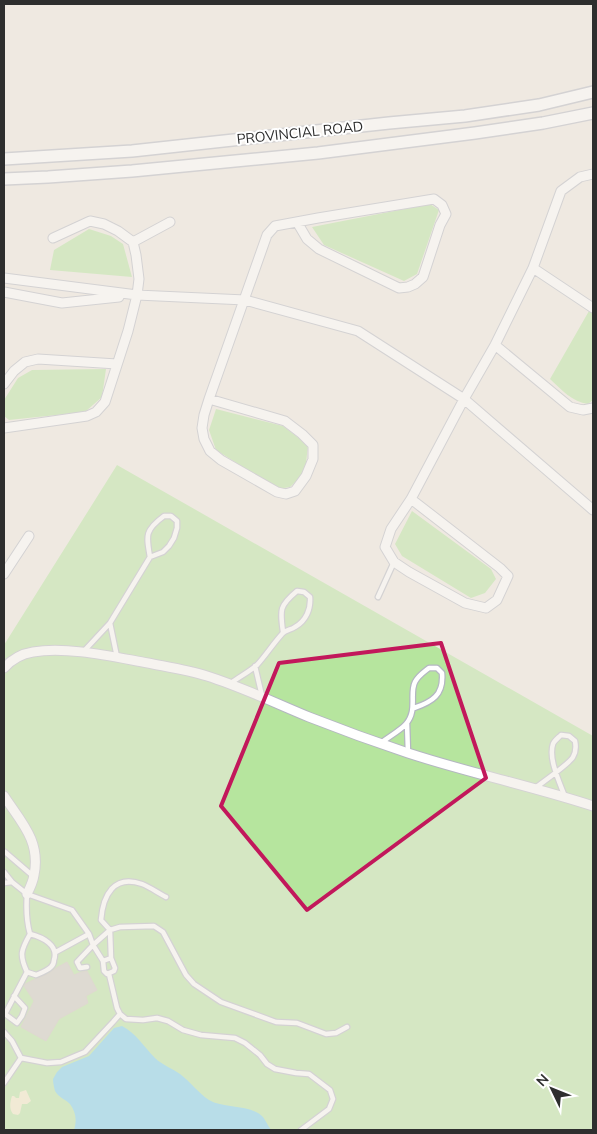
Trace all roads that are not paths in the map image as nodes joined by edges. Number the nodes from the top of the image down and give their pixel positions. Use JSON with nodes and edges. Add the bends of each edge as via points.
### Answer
{"nodes":[{"id":1,"x":593,"y":92,"type":"edge"},
{"id":2,"x":593,"y":113,"type":"edge"},
{"id":3,"x":337,"y":130,"type":"junction"},
{"id":4,"x":338,"y":150,"type":"junction"},
{"id":5,"x":4,"y":159,"type":"edge"},
{"id":6,"x":593,"y":174,"type":"edge"},
{"id":7,"x":4,"y":179,"type":"edge"},
{"id":8,"x":170,"y":222,"type":"dead end"},
{"id":9,"x":297,"y":222,"type":"junction"},
{"id":10,"x":53,"y":238,"type":"dead end"},
{"id":11,"x":133,"y":242,"type":"junction"},
{"id":12,"x":533,"y":268,"type":"junction"},
{"id":13,"x":4,"y":278,"type":"edge"},
{"id":14,"x":4,"y":292,"type":"edge"},
{"id":15,"x":137,"y":296,"type":"junction"},
{"id":16,"x":245,"y":300,"type":"junction"},
{"id":17,"x":593,"y":308,"type":"edge"},
{"id":18,"x":495,"y":345,"type":"junction"},
{"id":19,"x":117,"y":364,"type":"junction"},
{"id":20,"x":4,"y":384,"type":"edge"},
{"id":21,"x":209,"y":399,"type":"junction"},
{"id":22,"x":464,"y":399,"type":"junction"},
{"id":23,"x":593,"y":408,"type":"edge"},
{"id":24,"x":4,"y":428,"type":"edge"},
{"id":25,"x":411,"y":498,"type":"junction"},
{"id":26,"x":593,"y":510,"type":"edge"},
{"id":27,"x":29,"y":536,"type":"dead end"},
{"id":28,"x":150,"y":557,"type":"junction"},
{"id":29,"x":7,"y":561,"type":"edge"},
{"id":30,"x":394,"y":562,"type":"junction"},
{"id":31,"x":4,"y":574,"type":"edge"},
{"id":32,"x":378,"y":597,"type":"dead end"},
{"id":33,"x":110,"y":623,"type":"junction"},
{"id":34,"x":283,"y":632,"type":"junction"},
{"id":35,"x":82,"y":653,"type":"junction"},
{"id":36,"x":117,"y":657,"type":"junction"},
{"id":37,"x":255,"y":666,"type":"junction"},
{"id":38,"x":4,"y":668,"type":"edge"},
{"id":39,"x":230,"y":684,"type":"junction"},
{"id":40,"x":262,"y":696,"type":"junction"},
{"id":41,"x":414,"y":708,"type":"junction"},
{"id":42,"x":407,"y":723,"type":"junction"},
{"id":43,"x":380,"y":743,"type":"junction"},
{"id":44,"x":408,"y":753,"type":"junction"},
{"id":45,"x":556,"y":772,"type":"junction"},
{"id":46,"x":534,"y":789,"type":"junction"},
{"id":47,"x":4,"y":796,"type":"edge"},
{"id":48,"x":565,"y":797,"type":"junction"},
{"id":49,"x":593,"y":806,"type":"edge"},
{"id":50,"x":5,"y":852,"type":"dead end"},
{"id":51,"x":4,"y":872,"type":"edge"},
{"id":52,"x":34,"y":877,"type":"junction"},
{"id":53,"x":12,"y":882,"type":"junction"},
{"id":54,"x":4,"y":883,"type":"edge"},
{"id":55,"x":27,"y":894,"type":"junction"},
{"id":56,"x":166,"y":897,"type":"dead end"},
{"id":57,"x":110,"y":930,"type":"junction"},
{"id":58,"x":30,"y":934,"type":"junction"},
{"id":59,"x":89,"y":934,"type":"junction"},
{"id":60,"x":93,"y":945,"type":"junction"},
{"id":61,"x":56,"y":952,"type":"junction"},
{"id":62,"x":111,"y":958,"type":"junction"},
{"id":63,"x":102,"y":960,"type":"junction"},
{"id":64,"x":87,"y":967,"type":"dead end"},
{"id":65,"x":27,"y":972,"type":"junction"},
{"id":66,"x":109,"y":974,"type":"junction"},
{"id":67,"x":14,"y":996,"type":"junction"},
{"id":68,"x":120,"y":1014,"type":"junction"},
{"id":69,"x":347,"y":1027,"type":"dead end"},
{"id":70,"x":4,"y":1032,"type":"edge"},
{"id":71,"x":21,"y":1058,"type":"junction"},
{"id":72,"x":4,"y":1083,"type":"edge"},
{"id":73,"x":301,"y":1130,"type":"edge"}],
"edges":[{"from":1,"to":3,"type":"street","name":"PROVINCIAL ROAD","via":[[539,105],[465,116]]},
{"from":2,"to":4,"type":"street","name":"PROVINCIAL ROAD","via":[[484,132]]},
{"from":3,"to":4,"type":"street"},
{"from":3,"to":5,"type":"street","name":"PROVINCIAL ROAD","via":[[132,151]]},
{"from":4,"to":7,"type":"street","name":"PROVINCIAL ROAD","via":[[132,171]]},
{"from":6,"to":12,"type":"street","via":[[580,177],[561,191]]},
{"from":8,"to":11,"type":"street"},
{"from":9,"to":9,"type":"street","via":[[307,239],[320,249],[399,288],[416,284],[423,276],[446,214],[434,199]]},
{"from":9,"to":16,"type":"street","via":[[275,226],[267,235]]},
{"from":10,"to":11,"type":"street","via":[[90,221],[104,224]]},
{"from":11,"to":15,"type":"street","via":[[139,279]]},
{"from":12,"to":17,"type":"street"},
{"from":12,"to":18,"type":"street"},
{"from":13,"to":15,"type":"street"},
{"from":14,"to":15,"type":"street","via":[[62,303]]},
{"from":15,"to":16,"type":"street"},
{"from":15,"to":19,"type":"street"},
{"from":16,"to":21,"type":"street"},
{"from":16,"to":22,"type":"street","via":[[358,332]]},
{"from":18,"to":22,"type":"street"},
{"from":18,"to":23,"type":"street","via":[[570,407]]},
{"from":19,"to":20,"type":"street","via":[[38,359],[25,362]]},
{"from":19,"to":24,"type":"street","via":[[105,402],[96,412]]},
{"from":21,"to":21,"type":"street","via":[[202,428],[210,451],[277,492],[295,491],[306,476],[313,445],[285,422]]},
{"from":22,"to":25,"type":"street"},
{"from":22,"to":26,"type":"street"},
{"from":25,"to":30,"type":"street","via":[[391,529],[385,547]]},
{"from":25,"to":30,"type":"street","via":[[508,576],[496,600],[486,608],[465,603]]},
{"from":27,"to":29,"type":"street"},
{"from":28,"to":28,"type":"lane","via":[[148,531],[164,516],[171,516],[177,521],[174,538],[162,552]]},
{"from":28,"to":33,"type":"lane"},
{"from":29,"to":31,"type":"street"},
{"from":30,"to":32,"type":"lane"},
{"from":33,"to":35,"type":"lane"},
{"from":33,"to":36,"type":"lane"},
{"from":34,"to":34,"type":"lane","via":[[282,606],[297,591],[304,592],[310,597],[308,614],[296,627]]},
{"from":34,"to":37,"type":"lane"},
{"from":35,"to":36,"type":"street"},
{"from":35,"to":38,"type":"street","via":[[62,650],[31,652],[12,659]]},
{"from":36,"to":39,"type":"street","via":[[186,670]]},
{"from":37,"to":39,"type":"lane"},
{"from":37,"to":40,"type":"lane"},
{"from":39,"to":40,"type":"street"},
{"from":40,"to":43,"type":"street"},
{"from":41,"to":41,"type":"lane","via":[[414,683],[429,668],[437,668],[443,680],[440,690],[428,704]]},
{"from":41,"to":42,"type":"lane"},
{"from":42,"to":43,"type":"lane"},
{"from":42,"to":44,"type":"lane"},
{"from":43,"to":44,"type":"street"},
{"from":44,"to":46,"type":"street"},
{"from":45,"to":45,"type":"lane","via":[[552,760],[553,743],[561,735],[569,736],[575,741],[576,748],[572,758]]},
{"from":45,"to":46,"type":"lane"},
{"from":45,"to":48,"type":"lane"},
{"from":46,"to":48,"type":"street"},
{"from":47,"to":52,"type":"street","via":[[28,831],[34,846]]},
{"from":48,"to":49,"type":"street"},
{"from":50,"to":52,"type":"lane"},
{"from":51,"to":53,"type":"lane"},
{"from":52,"to":55,"type":"street"},
{"from":53,"to":54,"type":"lane"},
{"from":53,"to":55,"type":"lane"},
{"from":55,"to":58,"type":"lane"},
{"from":55,"to":59,"type":"lane","via":[[72,910]]},
{"from":56,"to":57,"type":"lane","via":[[142,884],[124,880],[106,896],[101,912],[101,920]]},
{"from":57,"to":60,"type":"lane"},
{"from":57,"to":62,"type":"lane"},
{"from":57,"to":69,"type":"lane","via":[[154,926],[163,932],[186,975],[221,1002],[276,1022],[297,1023],[326,1034]]},
{"from":58,"to":61,"type":"lane","via":[[39,936]]},
{"from":58,"to":65,"type":"lane","via":[[21,955]]},
{"from":59,"to":60,"type":"lane"},
{"from":59,"to":61,"type":"lane"},
{"from":60,"to":63,"type":"lane"},
{"from":60,"to":64,"type":"lane","via":[[77,962],[80,968]]},
{"from":61,"to":65,"type":"lane","via":[[52,966],[45,971],[36,975]]},
{"from":62,"to":63,"type":"lane"},
{"from":62,"to":66,"type":"lane","via":[[115,968]]},
{"from":63,"to":66,"type":"lane","via":[[104,971]]},
{"from":65,"to":67,"type":"lane"},
{"from":66,"to":68,"type":"lane"},
{"from":67,"to":67,"type":"lane","via":[[5,1014],[17,1023],[25,1008]]},
{"from":68,"to":71,"type":"lane","via":[[84,1052],[61,1062]]},
{"from":68,"to":73,"type":"lane","via":[[126,1019],[157,1018],[201,1035],[235,1038],[275,1069],[309,1074],[330,1090],[333,1100],[329,1109]]},
{"from":70,"to":71,"type":"lane"},
{"from":71,"to":72,"type":"lane"}]}
